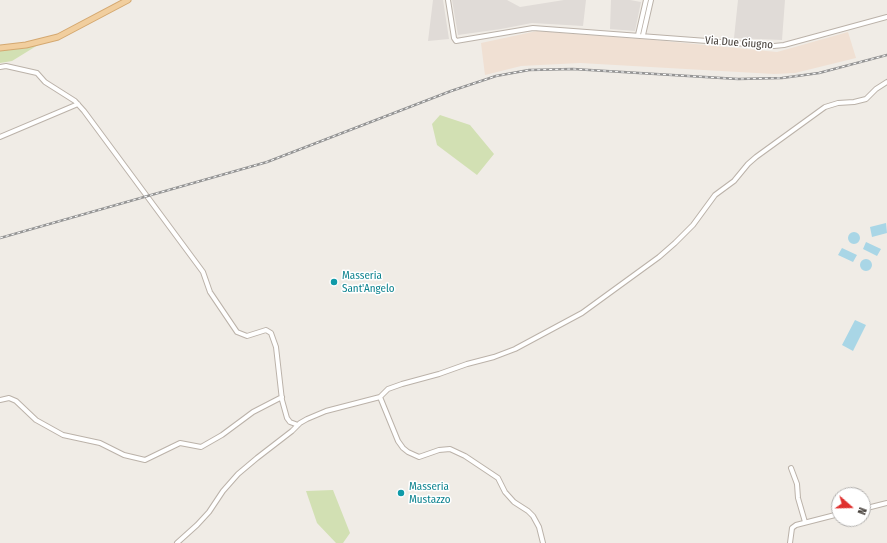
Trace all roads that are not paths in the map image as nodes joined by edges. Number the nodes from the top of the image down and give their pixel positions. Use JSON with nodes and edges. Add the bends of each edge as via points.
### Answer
{"nodes":[{"id":1,"x":128,"y":0,"type":"edge"},
{"id":2,"x":448,"y":0,"type":"edge"},
{"id":3,"x":646,"y":0,"type":"edge"},
{"id":4,"x":651,"y":0,"type":"edge"},
{"id":5,"x":887,"y":18,"type":"edge"},
{"id":6,"x":640,"y":35,"type":"junction"},
{"id":7,"x":0,"y":48,"type":"edge"},
{"id":8,"x":0,"y":67,"type":"edge"},
{"id":9,"x":887,"y":82,"type":"edge"},
{"id":10,"x":78,"y":104,"type":"junction"},
{"id":11,"x":0,"y":137,"type":"edge"},
{"id":12,"x":282,"y":397,"type":"junction"},
{"id":13,"x":380,"y":397,"type":"junction"},
{"id":14,"x":0,"y":400,"type":"edge"},
{"id":15,"x":298,"y":425,"type":"junction"},
{"id":16,"x":791,"y":468,"type":"dead end"},
{"id":17,"x":887,"y":504,"type":"edge"},
{"id":18,"x":871,"y":507,"type":"edge"},
{"id":19,"x":831,"y":516,"type":"edge"},
{"id":20,"x":805,"y":522,"type":"junction"},
{"id":21,"x":176,"y":543,"type":"edge"},
{"id":22,"x":542,"y":543,"type":"edge"},
{"id":23,"x":790,"y":543,"type":"edge"}],
"edges":[{"from":1,"to":7,"type":"main road","via":[[58,37]]},
{"from":2,"to":6,"type":"street","name":"Via Due Giugno","via":[[456,41],[532,28]]},
{"from":3,"to":6,"type":"street"},
{"from":4,"to":6,"type":"street"},
{"from":5,"to":6,"type":"street","name":"Via Due Giugno","via":[[774,46]]},
{"from":8,"to":10,"type":"street","via":[[37,73],[42,80]]},
{"from":9,"to":13,"type":"street","via":[[866,99],[825,107],[756,157],[734,181],[715,195],[676,244],[582,313],[515,349],[402,384],[388,389]]},
{"from":10,"to":11,"type":"street"},
{"from":10,"to":12,"type":"street","via":[[202,272],[210,292],[237,332],[247,336],[266,330],[271,333],[277,352]]},
{"from":12,"to":14,"type":"street","via":[[253,412],[222,436],[201,446],[180,443],[146,460],[124,455],[100,443],[62,435],[36,420],[16,401],[9,398]]},
{"from":12,"to":15,"type":"street","via":[[288,420]]},
{"from":13,"to":15,"type":"street","via":[[326,411]]},
{"from":13,"to":22,"type":"street","via":[[403,448],[416,456],[450,449],[466,456],[498,478],[514,502],[533,516],[539,527]]},
{"from":15,"to":21,"type":"street","via":[[238,474],[209,512]]},
{"from":16,"to":20,"type":"street"},
{"from":17,"to":18,"type":"street"},
{"from":19,"to":20,"type":"street"},
{"from":20,"to":23,"type":"street","via":[[792,528]]}]}
